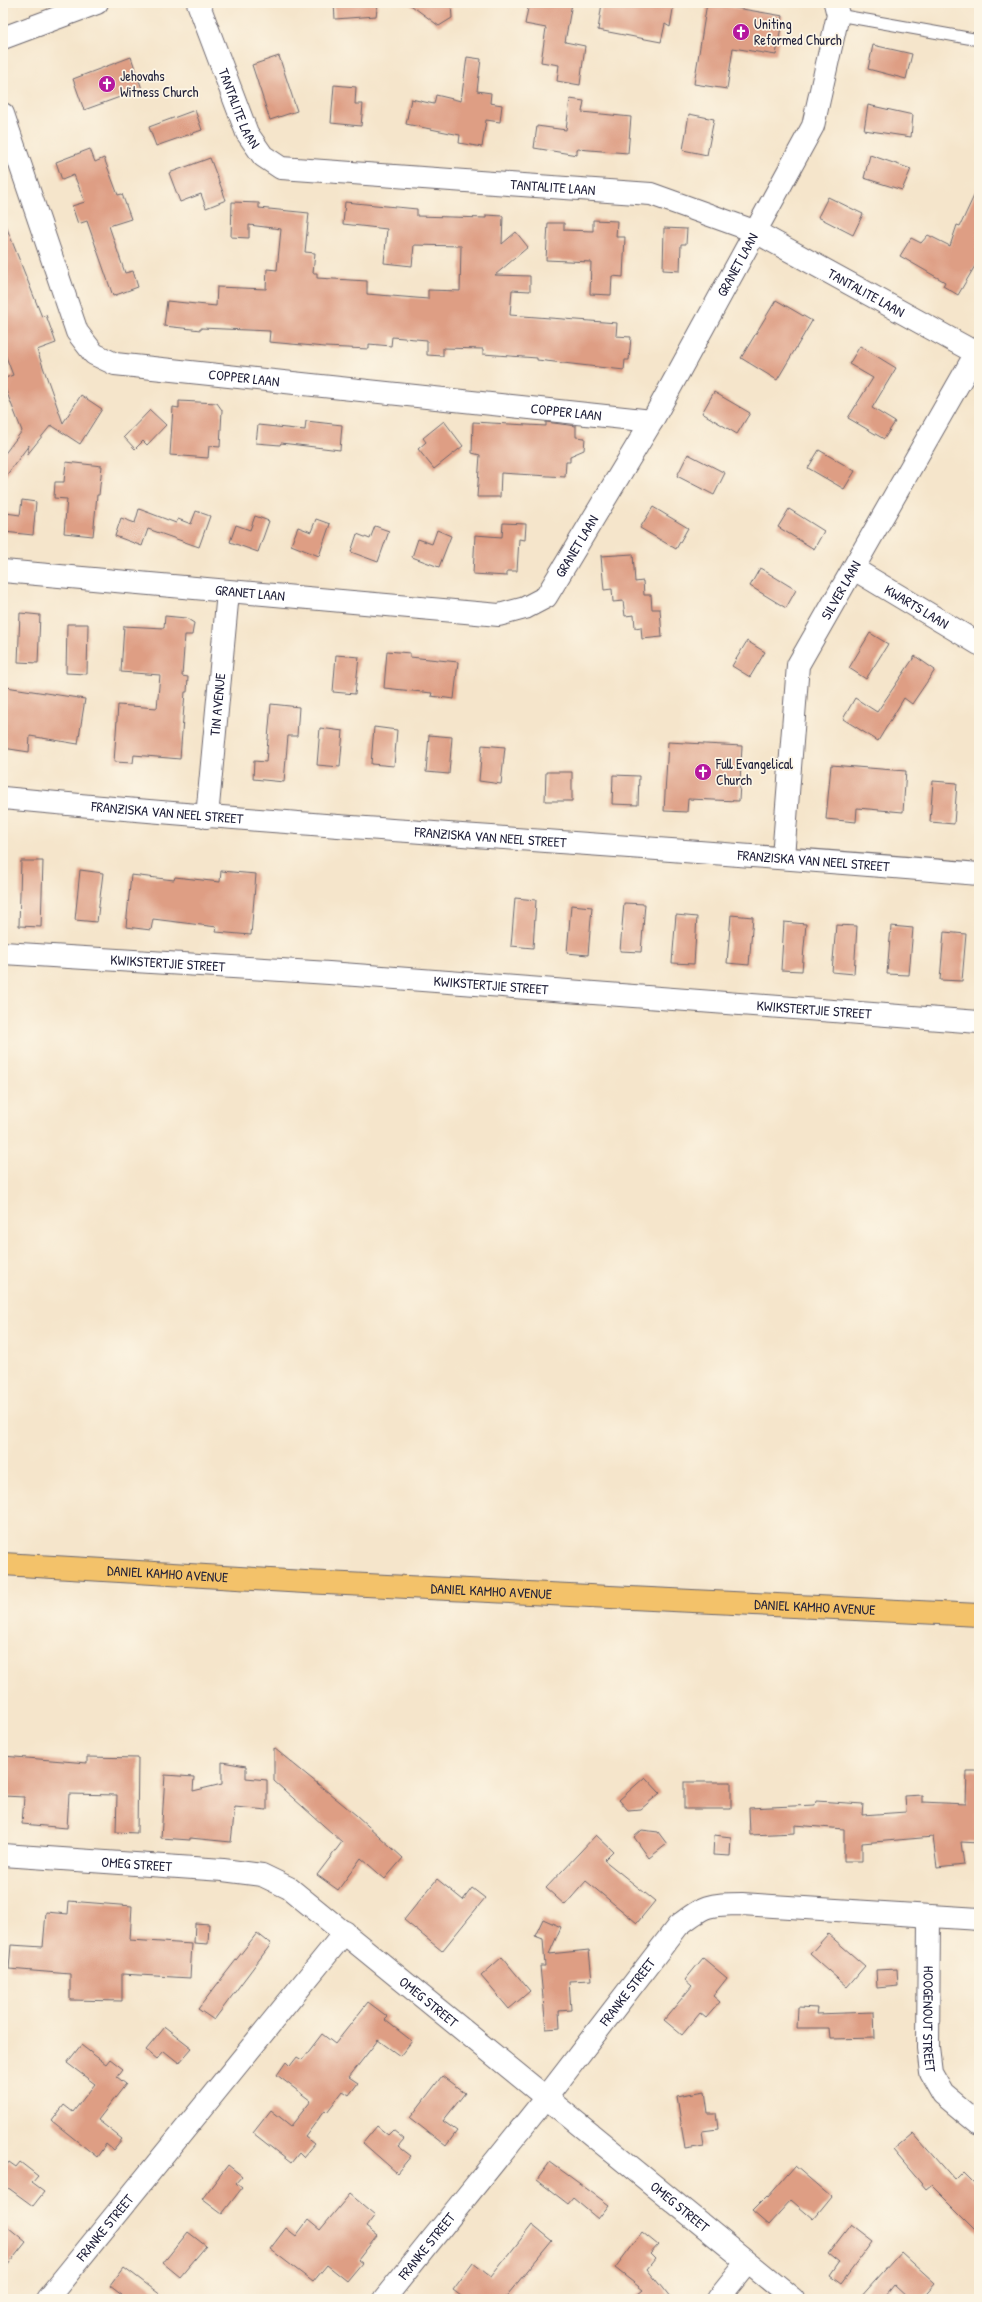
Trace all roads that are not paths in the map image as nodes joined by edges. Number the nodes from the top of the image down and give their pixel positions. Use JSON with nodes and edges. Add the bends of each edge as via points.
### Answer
{"nodes":[{"id":1,"x":198,"y":3,"type":"edge"},
{"id":2,"x":90,"y":4,"type":"edge"},
{"id":3,"x":836,"y":9,"type":"edge"},
{"id":4,"x":3,"y":38,"type":"edge"},
{"id":5,"x":979,"y":40,"type":"edge"},
{"id":6,"x":3,"y":114,"type":"edge"},
{"id":7,"x":754,"y":231,"type":"junction"},
{"id":8,"x":977,"y":351,"type":"edge"},
{"id":9,"x":652,"y":421,"type":"junction"},
{"id":10,"x":854,"y":569,"type":"junction"},
{"id":11,"x":3,"y":571,"type":"edge"},
{"id":12,"x":228,"y":592,"type":"junction"},
{"id":13,"x":979,"y":644,"type":"edge"},
{"id":14,"x":3,"y":798,"type":"edge"},
{"id":15,"x":207,"y":817,"type":"junction"},
{"id":16,"x":783,"y":857,"type":"junction"},
{"id":17,"x":979,"y":874,"type":"edge"},
{"id":18,"x":3,"y":953,"type":"edge"},
{"id":19,"x":979,"y":1022,"type":"edge"},
{"id":20,"x":3,"y":1564,"type":"edge"},
{"id":21,"x":979,"y":1615,"type":"edge"},
{"id":22,"x":3,"y":1855,"type":"edge"},
{"id":23,"x":929,"y":1917,"type":"junction"},
{"id":24,"x":979,"y":1919,"type":"edge"},
{"id":25,"x":345,"y":1932,"type":"junction"},
{"id":26,"x":545,"y":2098,"type":"junction"},
{"id":27,"x":979,"y":2124,"type":"edge"},
{"id":28,"x":747,"y":2263,"type":"junction"},
{"id":29,"x":47,"y":2299,"type":"edge"},
{"id":30,"x":384,"y":2299,"type":"edge"},
{"id":31,"x":718,"y":2299,"type":"edge"},
{"id":32,"x":793,"y":2299,"type":"edge"}],
"edges":[{"from":1,"to":7,"type":"street","name":"TANTALITE LAAN","via":[[247,133],[263,156],[282,168],[651,194]]},
{"from":2,"to":4,"type":"street"},
{"from":3,"to":5,"type":"lane"},
{"from":3,"to":7,"type":"street","name":"GRANET LAAN","via":[[814,126]]},
{"from":6,"to":9,"type":"street","name":"COPPER LAAN","via":[[77,332],[94,354],[115,364]]},
{"from":7,"to":8,"type":"street","name":"TANTALITE LAAN"},
{"from":7,"to":9,"type":"street","name":"GRANET LAAN"},
{"from":8,"to":10,"type":"street","name":"SILVER LAAN"},
{"from":9,"to":12,"type":"street","name":"GRANET LAAN","via":[[546,598],[524,608],[498,615]]},
{"from":10,"to":13,"type":"street","name":"KWARTS LAAN"},
{"from":10,"to":16,"type":"street","name":"SILVER LAAN","via":[[798,664]]},
{"from":11,"to":12,"type":"street","name":"GRANET LAAN"},
{"from":12,"to":15,"type":"street","name":"TIN AVENUE"},
{"from":14,"to":15,"type":"street","name":"FRANZISKA VAN NEEL STREET"},
{"from":15,"to":16,"type":"street","name":"FRANZISKA VAN NEEL STREET"},
{"from":16,"to":17,"type":"street","name":"FRANZISKA VAN NEEL STREET"},
{"from":18,"to":19,"type":"street","name":"KWIKSTERTJIE STREET","via":[[329,973]]},
{"from":20,"to":21,"type":"main road","name":"DANIEL KAMHO AVENUE","via":[[305,1582]]},
{"from":22,"to":25,"type":"street","name":"OMEG STREET","via":[[262,1875],[289,1888]]},
{"from":23,"to":24,"type":"street","name":"FRANKE STREET"},
{"from":23,"to":26,"type":"street","name":"FRANKE STREET","via":[[742,1904],[713,1904],[699,1910],[678,1926]]},
{"from":23,"to":27,"type":"street","name":"HOOGENOUT STREET","via":[[928,2048],[931,2073],[943,2094]]},
{"from":25,"to":26,"type":"street","name":"OMEG STREET"},
{"from":25,"to":29,"type":"street","name":"FRANKE STREET"},
{"from":26,"to":28,"type":"street","name":"OMEG STREET"},
{"from":26,"to":30,"type":"street","name":"FRANKE STREET"},
{"from":28,"to":31,"type":"street"},
{"from":28,"to":32,"type":"street","name":"OMEG STREET"}]}
